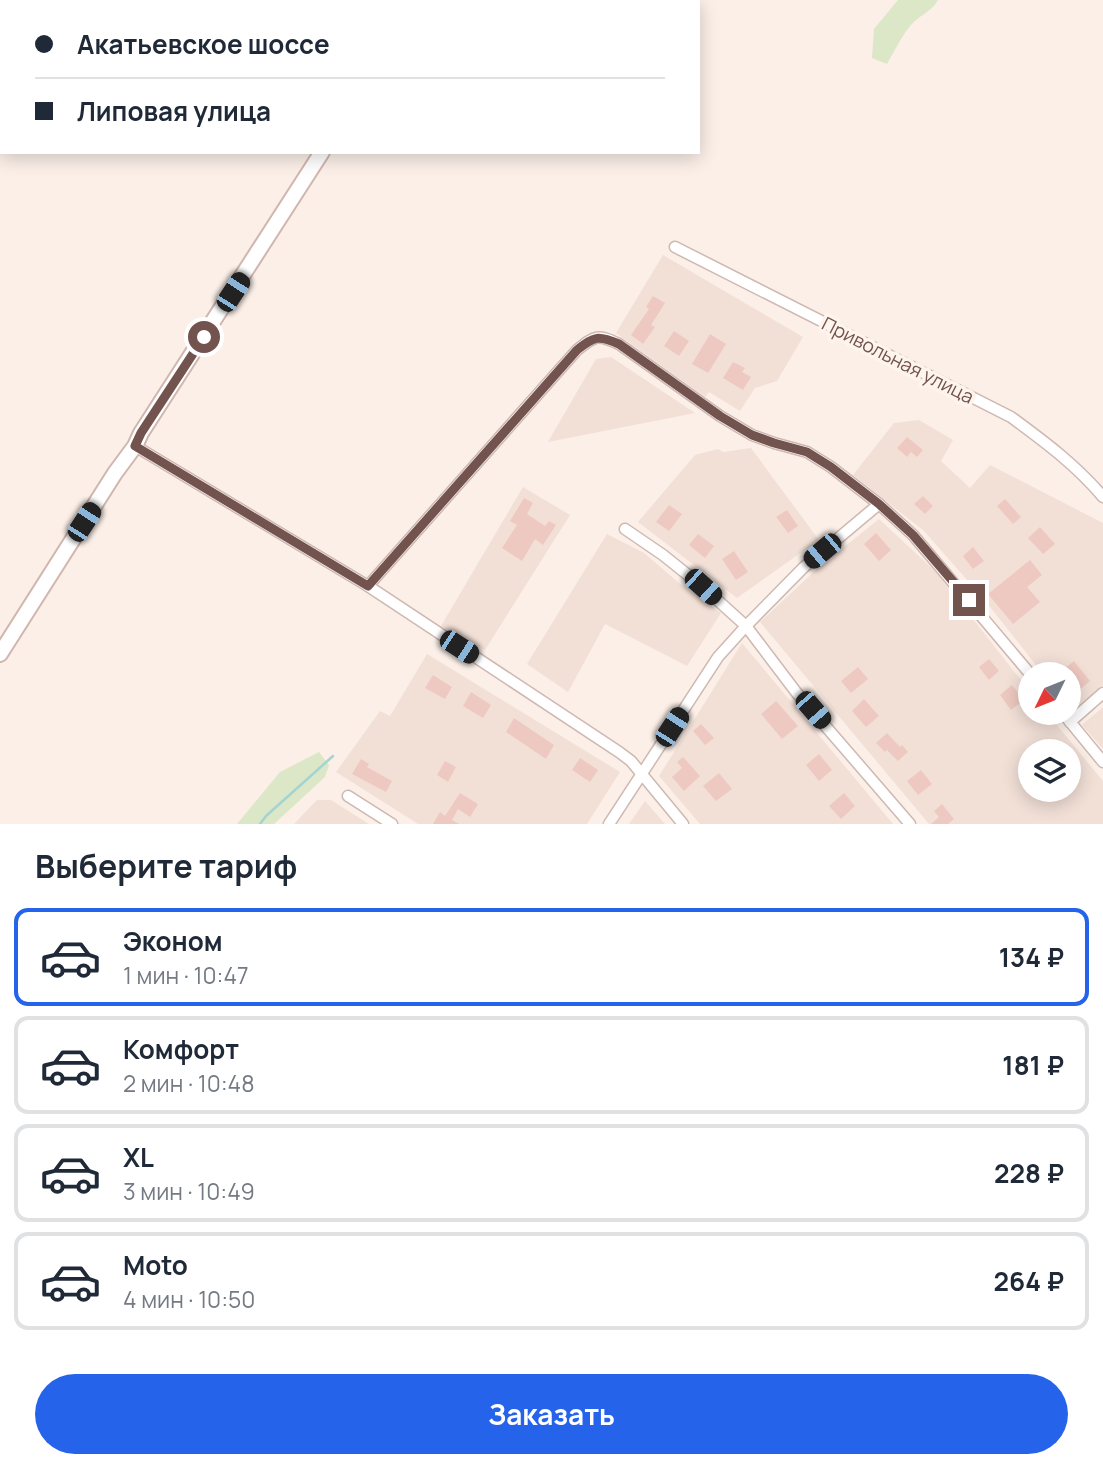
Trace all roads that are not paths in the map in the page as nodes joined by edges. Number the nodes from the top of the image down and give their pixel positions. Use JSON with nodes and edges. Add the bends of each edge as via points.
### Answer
{"nodes":[{"id":1,"x":321,"y":154,"type":"edge"},
{"id":2,"x":675,"y":247,"type":"dead end"},
{"id":3,"x":135,"y":446,"type":"junction"},
{"id":4,"x":1103,"y":497,"type":"edge"},
{"id":5,"x":879,"y":504,"type":"junction"},
{"id":6,"x":625,"y":529,"type":"dead end"},
{"id":7,"x":368,"y":586,"type":"junction"},
{"id":8,"x":746,"y":626,"type":"junction"},
{"id":9,"x":0,"y":654,"type":"edge"},
{"id":10,"x":1020,"y":662,"type":"edge"},
{"id":11,"x":1103,"y":693,"type":"edge"},
{"id":12,"x":1082,"y":711,"type":"edge"},
{"id":13,"x":1072,"y":725,"type":"edge"},
{"id":14,"x":1103,"y":762,"type":"edge"},
{"id":15,"x":641,"y":774,"type":"junction"},
{"id":16,"x":348,"y":796,"type":"dead end"},
{"id":17,"x":392,"y":824,"type":"edge"},
{"id":18,"x":609,"y":824,"type":"edge"},
{"id":19,"x":683,"y":824,"type":"edge"},
{"id":20,"x":910,"y":824,"type":"edge"}],
"edges":[{"from":1,"to":3,"type":"street"},
{"from":2,"to":4,"type":"street","name":"Привольная улица","via":[[1011,417],[1053,447]]},
{"from":3,"to":7,"type":"street"},
{"from":3,"to":9,"type":"street"},
{"from":5,"to":7,"type":"street","via":[[807,452],[752,435],[619,344],[604,337],[592,338]]},
{"from":5,"to":8,"type":"street","via":[[804,566]]},
{"from":5,"to":10,"type":"street","via":[[913,535]]},
{"from":6,"to":8,"type":"street","via":[[703,587]]},
{"from":7,"to":15,"type":"street","via":[[619,752]]},
{"from":8,"to":15,"type":"street","via":[[718,657]]},
{"from":8,"to":20,"type":"street","via":[[796,692]]},
{"from":11,"to":12,"type":"street"},
{"from":13,"to":14,"type":"street"},
{"from":15,"to":18,"type":"street"},
{"from":15,"to":19,"type":"street"},
{"from":16,"to":17,"type":"street"}]}
